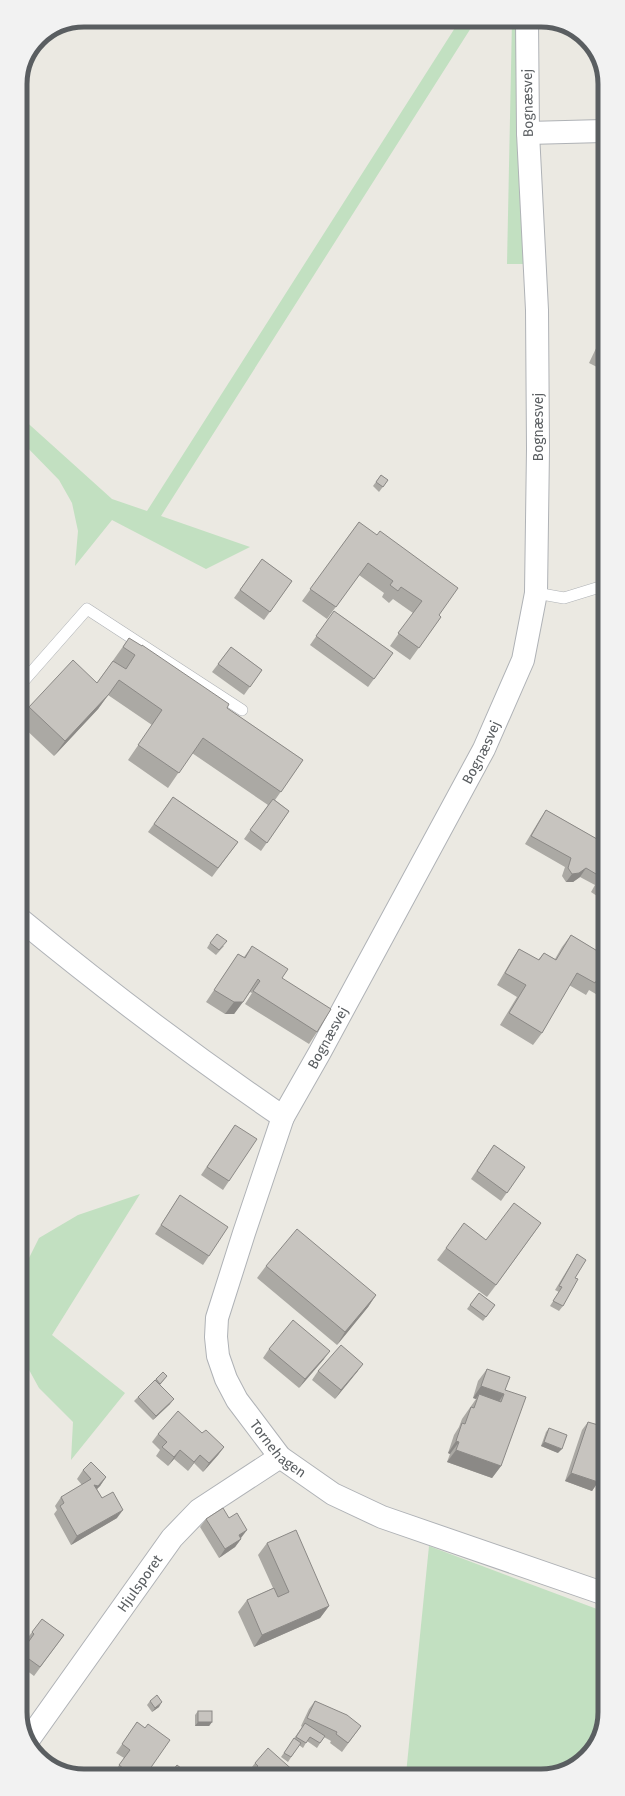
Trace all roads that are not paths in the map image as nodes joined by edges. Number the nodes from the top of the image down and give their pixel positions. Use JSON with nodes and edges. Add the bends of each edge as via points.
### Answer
{"nodes":[{"id":1,"x":527,"y":27,"type":"edge"},
{"id":2,"x":598,"y":131,"type":"edge"},
{"id":3,"x":528,"y":133,"type":"junction"},
{"id":4,"x":598,"y":588,"type":"edge"},
{"id":5,"x":536,"y":594,"type":"junction"},
{"id":6,"x":27,"y":677,"type":"edge"},
{"id":7,"x":242,"y":710,"type":"dead end"},
{"id":8,"x":27,"y":925,"type":"edge"},
{"id":9,"x":283,"y":1117,"type":"junction"},
{"id":10,"x":280,"y":1457,"type":"junction"},
{"id":11,"x":598,"y":1592,"type":"edge"},
{"id":12,"x":32,"y":1735,"type":"edge"}],
"edges":[{"from":1,"to":3,"type":"street","name":"Bognæsvej"},
{"from":2,"to":3,"type":"street"},
{"from":3,"to":5,"type":"street","name":"Bognæsvej","via":[[537,310]]},
{"from":4,"to":5,"type":"lane","via":[[564,598]]},
{"from":5,"to":9,"type":"street","name":"Bognæsvej","via":[[522,660],[484,749]]},
{"from":6,"to":7,"type":"lane","via":[[87,608]]},
{"from":8,"to":9,"type":"street","via":[[166,1034]]},
{"from":9,"to":10,"type":"street","name":"Tornehagen","via":[[219,1312],[216,1337],[218,1356],[237,1400]]},
{"from":10,"to":11,"type":"street","name":"Tornehagen","via":[[333,1494],[382,1517]]},
{"from":10,"to":12,"type":"street","name":"Hjulsporet","via":[[199,1510],[172,1538]]}]}
